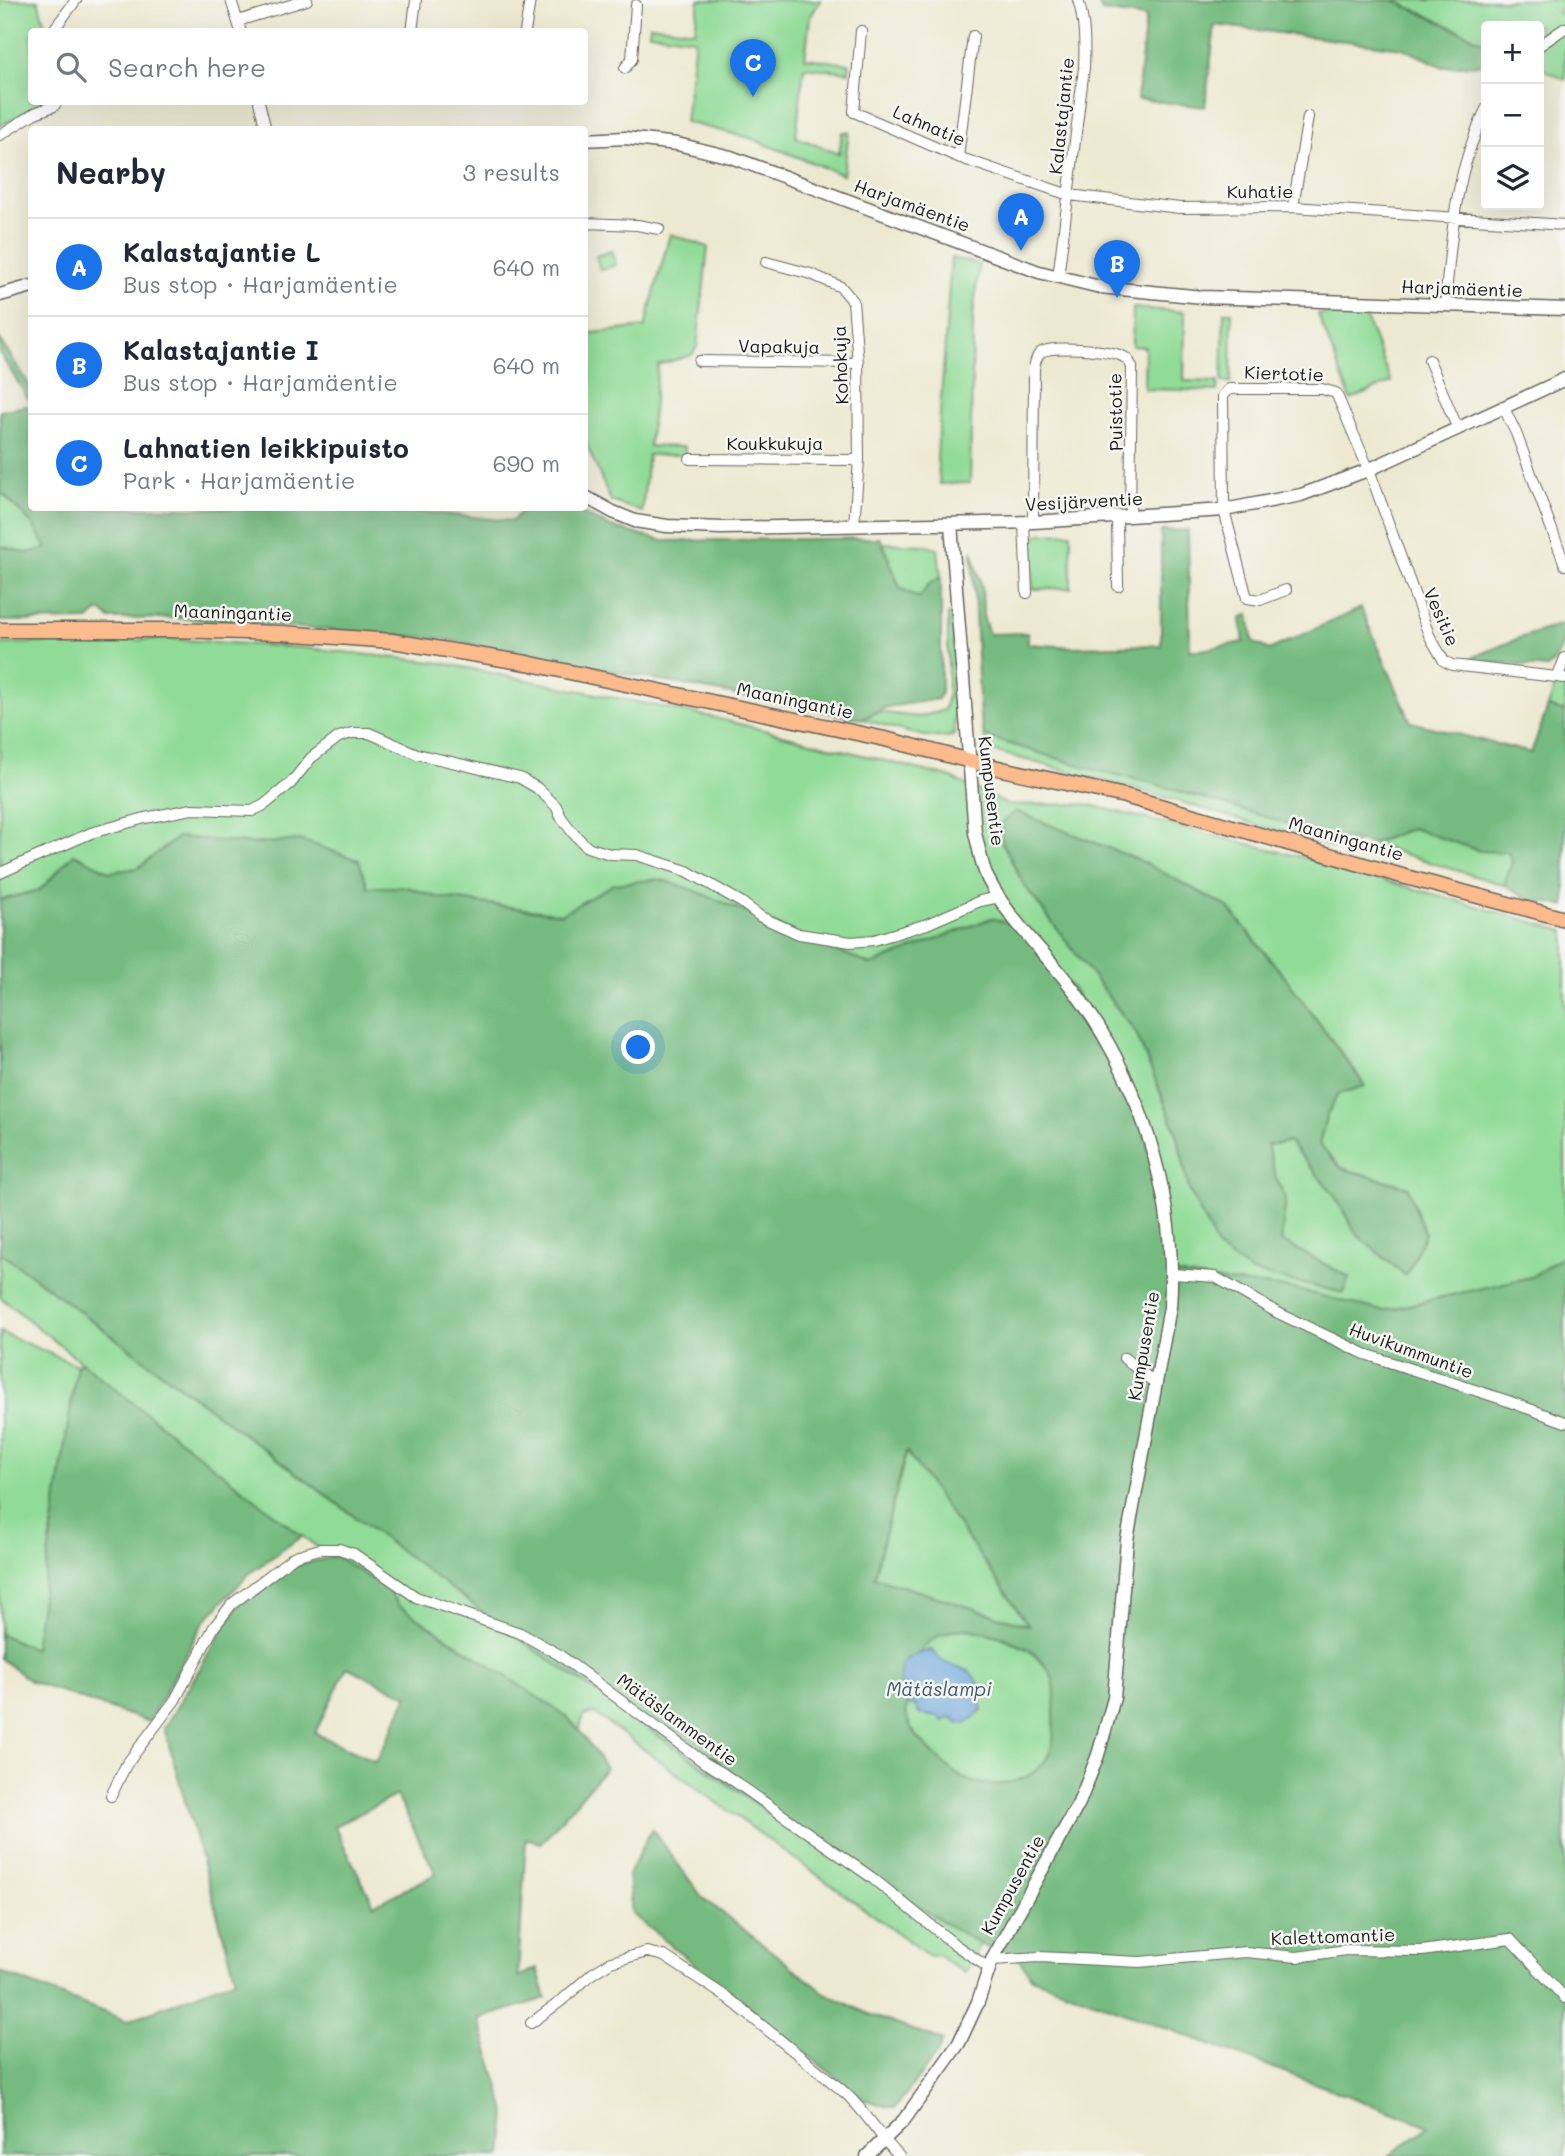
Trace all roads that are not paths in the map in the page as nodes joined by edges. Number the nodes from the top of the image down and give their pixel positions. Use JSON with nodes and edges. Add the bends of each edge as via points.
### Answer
{"nodes":[{"id":1,"x":76,"y":0,"type":"edge"},
{"id":2,"x":231,"y":0,"type":"edge"},
{"id":3,"x":307,"y":0,"type":"edge"},
{"id":4,"x":416,"y":0,"type":"edge"},
{"id":5,"x":530,"y":0,"type":"edge"},
{"id":6,"x":1078,"y":0,"type":"edge"},
{"id":7,"x":636,"y":2,"type":"edge"},
{"id":8,"x":239,"y":26,"type":"edge"},
{"id":9,"x":55,"y":28,"type":"edge"},
{"id":10,"x":412,"y":28,"type":"edge"},
{"id":11,"x":526,"y":28,"type":"edge"},
{"id":12,"x":1565,"y":28,"type":"edge"},
{"id":13,"x":861,"y":31,"type":"dead end"},
{"id":14,"x":973,"y":36,"type":"dead end"},
{"id":15,"x":1544,"y":43,"type":"edge"},
{"id":16,"x":625,"y":68,"type":"dead end"},
{"id":17,"x":55,"y":105,"type":"edge"},
{"id":18,"x":260,"y":105,"type":"edge"},
{"id":19,"x":1308,"y":117,"type":"dead end"},
{"id":20,"x":1481,"y":119,"type":"edge"},
{"id":21,"x":265,"y":126,"type":"edge"},
{"id":22,"x":0,"y":135,"type":"edge"},
{"id":23,"x":588,"y":139,"type":"edge"},
{"id":24,"x":958,"y":157,"type":"junction"},
{"id":25,"x":1069,"y":195,"type":"junction"},
{"id":26,"x":1293,"y":208,"type":"junction"},
{"id":27,"x":1452,"y":218,"type":"junction"},
{"id":28,"x":588,"y":223,"type":"edge"},
{"id":29,"x":1565,"y":225,"type":"edge"},
{"id":30,"x":659,"y":229,"type":"dead end"},
{"id":31,"x":766,"y":262,"type":"dead end"},
{"id":32,"x":1058,"y":278,"type":"junction"},
{"id":33,"x":28,"y":287,"type":"edge"},
{"id":34,"x":0,"y":295,"type":"edge"},
{"id":35,"x":1445,"y":305,"type":"junction"},
{"id":36,"x":1565,"y":309,"type":"edge"},
{"id":37,"x":1429,"y":360,"type":"dead end"},
{"id":38,"x":699,"y":361,"type":"dead end"},
{"id":39,"x":858,"y":363,"type":"junction"},
{"id":40,"x":1565,"y":379,"type":"edge"},
{"id":41,"x":1503,"y":406,"type":"junction"},
{"id":42,"x":1457,"y":428,"type":"junction"},
{"id":43,"x":690,"y":459,"type":"dead end"},
{"id":44,"x":859,"y":460,"type":"junction"},
{"id":45,"x":1368,"y":470,"type":"junction"},
{"id":46,"x":588,"y":498,"type":"edge"},
{"id":47,"x":1224,"y":510,"type":"junction"},
{"id":48,"x":1130,"y":517,"type":"junction"},
{"id":49,"x":1116,"y":518,"type":"junction"},
{"id":50,"x":1029,"y":522,"type":"junction"},
{"id":51,"x":951,"y":524,"type":"junction"},
{"id":52,"x":854,"y":525,"type":"junction"},
{"id":53,"x":1565,"y":565,"type":"edge"},
{"id":54,"x":1118,"y":586,"type":"dead end"},
{"id":55,"x":1286,"y":590,"type":"dead end"},
{"id":56,"x":1027,"y":593,"type":"dead end"},
{"id":57,"x":0,"y":630,"type":"edge"},
{"id":58,"x":1565,"y":657,"type":"edge"},
{"id":59,"x":1562,"y":677,"type":"edge"},
{"id":60,"x":968,"y":760,"type":"junction"},
{"id":61,"x":0,"y":873,"type":"edge"},
{"id":62,"x":1000,"y":897,"type":"junction"},
{"id":63,"x":1565,"y":919,"type":"edge"},
{"id":64,"x":1172,"y":1274,"type":"junction"},
{"id":65,"x":1124,"y":1358,"type":"dead end"},
{"id":66,"x":1156,"y":1384,"type":"junction"},
{"id":67,"x":1565,"y":1423,"type":"edge"},
{"id":68,"x":111,"y":1796,"type":"dead end"},
{"id":69,"x":990,"y":1964,"type":"junction"},
{"id":70,"x":1565,"y":1998,"type":"edge"},
{"id":71,"x":531,"y":2023,"type":"dead end"},
{"id":72,"x":884,"y":2140,"type":"junction"},
{"id":73,"x":867,"y":2156,"type":"edge"},
{"id":74,"x":899,"y":2156,"type":"edge"}],
"edges":[{"from":1,"to":9,"type":"street"},
{"from":2,"to":8,"type":"street"},
{"from":3,"to":8,"type":"street"},
{"from":4,"to":10,"type":"street"},
{"from":5,"to":11,"type":"street"},
{"from":6,"to":25,"type":"street","name":"Kalastajantie","via":[[1085,57]]},
{"from":7,"to":16,"type":"street","via":[[632,59]]},
{"from":12,"to":15,"type":"street"},
{"from":13,"to":24,"type":"street","name":"Lahnatie","via":[[854,111]]},
{"from":14,"to":24,"type":"street"},
{"from":17,"to":22,"type":"street"},
{"from":18,"to":21,"type":"street"},
{"from":19,"to":26,"type":"street"},
{"from":20,"to":27,"type":"street","via":[[1460,177]]},
{"from":23,"to":32,"type":"street","name":"Harjamäentie","via":[[677,144],[731,157]]},
{"from":24,"to":25,"type":"street","name":"Lahnatie"},
{"from":25,"to":26,"type":"street","name":"Kuhatie","via":[[1180,208]]},
{"from":25,"to":32,"type":"street","name":"Kalastajantie"},
{"from":26,"to":27,"type":"street","name":"Kuhatie"},
{"from":27,"to":29,"type":"street","name":"Kuhatie"},
{"from":27,"to":35,"type":"street"},
{"from":28,"to":30,"type":"street"},
{"from":31,"to":39,"type":"street","name":"Kohokuja","via":[[811,274],[848,294],[855,309]]},
{"from":32,"to":35,"type":"street","name":"Harjamäentie","via":[[1166,294]]},
{"from":33,"to":34,"type":"street"},
{"from":35,"to":36,"type":"street","name":"Harjamäentie"},
{"from":37,"to":42,"type":"street"},
{"from":38,"to":39,"type":"street","name":"Vapakuja"},
{"from":39,"to":44,"type":"street","name":"Kohokuja"},
{"from":40,"to":41,"type":"street","name":"Vesijärventie"},
{"from":41,"to":42,"type":"street","name":"Vesijärventie"},
{"from":41,"to":53,"type":"street"},
{"from":42,"to":45,"type":"street","name":"Vesijärventie"},
{"from":43,"to":44,"type":"street","name":"Koukkukuja"},
{"from":44,"to":52,"type":"street","name":"Kohokuja"},
{"from":45,"to":47,"type":"street","name":"Vesijärventie","via":[[1301,495]]},
{"from":45,"to":47,"type":"street","name":"Kiertotie","via":[[1336,393],[1229,389],[1223,396]]},
{"from":45,"to":59,"type":"street","name":"Vesitie","via":[[1429,635],[1444,661],[1452,666]]},
{"from":46,"to":52,"type":"street","name":"Vesijärventie","via":[[635,521],[667,526]]},
{"from":47,"to":48,"type":"street","name":"Vesijärventie"},
{"from":47,"to":55,"type":"street","via":[[1247,598],[1260,600]]},
{"from":48,"to":49,"type":"street","name":"Vesijärventie"},
{"from":48,"to":50,"type":"street","name":"Puistotie","via":[[1132,367],[1128,359],[1110,352],[1055,348],[1042,351],[1034,368]]},
{"from":49,"to":50,"type":"street","name":"Vesijärventie"},
{"from":49,"to":54,"type":"street"},
{"from":50,"to":51,"type":"street","name":"Vesijärventie"},
{"from":50,"to":56,"type":"street"},
{"from":51,"to":52,"type":"street","name":"Vesijärventie"},
{"from":51,"to":60,"type":"street","name":"Kumpusentie"},
{"from":57,"to":60,"type":"main road","name":"Maaningantie","via":[[282,633],[392,641],[527,663]]},
{"from":58,"to":59,"type":"street"},
{"from":60,"to":62,"type":"street","name":"Kumpusentie","via":[[975,833],[987,877]]},
{"from":60,"to":63,"type":"main road","name":"Maaningantie","via":[[1125,796]]},
{"from":61,"to":62,"type":"street","via":[[91,833],[136,820],[192,809],[252,811],[291,783],[311,758],[339,737],[369,733],[417,754],[520,778],[556,806],[587,847],[637,855],[687,871],[761,917],[799,934],[862,943]]},
{"from":62,"to":64,"type":"street","name":"Kumpusentie","via":[[1018,926],[1094,1018],[1126,1079],[1142,1118],[1166,1209]]},
{"from":64,"to":66,"type":"street","name":"Kumpusentie"},
{"from":64,"to":67,"type":"street","name":"Huvikummuntie","via":[[1215,1277],[1365,1354]]},
{"from":65,"to":66,"type":"street"},
{"from":66,"to":69,"type":"street","name":"Kumpusentie","via":[[1127,1540],[1114,1698],[1098,1755],[1079,1804]]},
{"from":68,"to":69,"type":"street","name":"Mätäslammentie","via":[[232,1604],[295,1556],[339,1549],[354,1554],[416,1597],[520,1633],[558,1654],[871,1877],[954,1944]]},
{"from":69,"to":70,"type":"street","name":"Kalettomantie","via":[[1040,1957],[1140,1962],[1245,1952],[1297,1957],[1346,1950],[1422,1951],[1510,1938]]},
{"from":69,"to":72,"type":"street","name":"Kumpusentie","via":[[959,2043],[904,2120]]},
{"from":71,"to":72,"type":"street","via":[[611,1962],[647,1952],[664,1956],[728,1998],[861,2106]]},
{"from":72,"to":73,"type":"street","name":"Kumpusentie"},
{"from":72,"to":74,"type":"street"}]}
